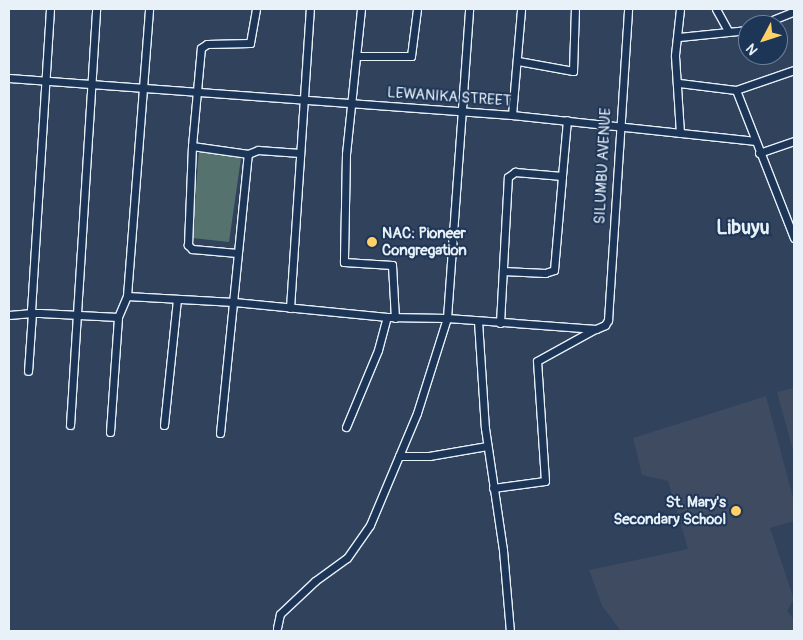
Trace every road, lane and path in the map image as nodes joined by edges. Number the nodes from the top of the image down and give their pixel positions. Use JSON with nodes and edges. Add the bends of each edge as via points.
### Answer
{"nodes":[{"id":1,"x":50,"y":9,"type":"edge"},
{"id":2,"x":96,"y":9,"type":"edge"},
{"id":3,"x":149,"y":9,"type":"edge"},
{"id":4,"x":256,"y":9,"type":"edge"},
{"id":5,"x":310,"y":9,"type":"edge"},
{"id":6,"x":361,"y":9,"type":"edge"},
{"id":7,"x":417,"y":9,"type":"edge"},
{"id":8,"x":469,"y":9,"type":"edge"},
{"id":9,"x":521,"y":9,"type":"edge"},
{"id":10,"x":575,"y":9,"type":"edge"},
{"id":11,"x":628,"y":9,"type":"edge"},
{"id":12,"x":680,"y":9,"type":"edge"},
{"id":13,"x":716,"y":9,"type":"edge"},
{"id":14,"x":728,"y":31,"type":"junction"},
{"id":15,"x":738,"y":33,"type":"edge"},
{"id":16,"x":679,"y":37,"type":"junction"},
{"id":17,"x":359,"y":56,"type":"junction"},
{"id":18,"x":518,"y":61,"type":"junction"},
{"id":19,"x":794,"y":70,"type":"edge"},
{"id":20,"x":9,"y":78,"type":"edge"},
{"id":21,"x":47,"y":81,"type":"junction"},
{"id":22,"x":679,"y":83,"type":"junction"},
{"id":23,"x":91,"y":84,"type":"junction"},
{"id":24,"x":142,"y":88,"type":"junction"},
{"id":25,"x":736,"y":90,"type":"junction"},
{"id":26,"x":197,"y":93,"type":"junction"},
{"id":27,"x":304,"y":100,"type":"junction"},
{"id":28,"x":353,"y":104,"type":"junction"},
{"id":29,"x":460,"y":114,"type":"junction"},
{"id":30,"x":512,"y":115,"type":"junction"},
{"id":31,"x":567,"y":120,"type":"junction"},
{"id":32,"x":618,"y":126,"type":"junction"},
{"id":33,"x":680,"y":133,"type":"junction"},
{"id":34,"x":754,"y":141,"type":"junction"},
{"id":35,"x":794,"y":141,"type":"edge"},
{"id":36,"x":192,"y":146,"type":"junction"},
{"id":37,"x":759,"y":152,"type":"junction"},
{"id":38,"x":300,"y":153,"type":"junction"},
{"id":39,"x":248,"y":154,"type":"junction"},
{"id":40,"x":562,"y":176,"type":"junction"},
{"id":41,"x":794,"y":238,"type":"edge"},
{"id":42,"x":237,"y":253,"type":"junction"},
{"id":43,"x":503,"y":271,"type":"junction"},
{"id":44,"x":127,"y":296,"type":"junction"},
{"id":45,"x":177,"y":300,"type":"junction"},
{"id":46,"x":234,"y":302,"type":"junction"},
{"id":47,"x":290,"y":308,"type":"junction"},
{"id":48,"x":32,"y":313,"type":"junction"},
{"id":49,"x":9,"y":315,"type":"edge"},
{"id":50,"x":76,"y":315,"type":"junction"},
{"id":51,"x":118,"y":317,"type":"junction"},
{"id":52,"x":391,"y":318,"type":"junction"},
{"id":53,"x":447,"y":318,"type":"junction"},
{"id":54,"x":478,"y":321,"type":"junction"},
{"id":55,"x":500,"y":323,"type":"junction"},
{"id":56,"x":596,"y":329,"type":"junction"},
{"id":57,"x":28,"y":371,"type":"dead end"},
{"id":58,"x":70,"y":425,"type":"dead end"},
{"id":59,"x":164,"y":425,"type":"dead end"},
{"id":60,"x":346,"y":427,"type":"dead end"},
{"id":61,"x":110,"y":432,"type":"dead end"},
{"id":62,"x":220,"y":433,"type":"dead end"},
{"id":63,"x":487,"y":446,"type":"junction"},
{"id":64,"x":399,"y":456,"type":"junction"},
{"id":65,"x":493,"y":488,"type":"junction"},
{"id":66,"x":277,"y":628,"type":"dead end"},
{"id":67,"x":510,"y":631,"type":"edge"}],
"edges":[{"from":1,"to":21,"type":"street"},
{"from":2,"to":23,"type":"street"},
{"from":3,"to":24,"type":"street"},
{"from":4,"to":26,"type":"street","via":[[250,43],[207,44],[202,48]]},
{"from":5,"to":27,"type":"street"},
{"from":6,"to":17,"type":"street"},
{"from":7,"to":17,"type":"street","via":[[411,56]]},
{"from":8,"to":29,"type":"street"},
{"from":9,"to":18,"type":"street"},
{"from":10,"to":18,"type":"street","via":[[573,71]]},
{"from":11,"to":32,"type":"street","name":"SILUMBU AVENUE"},
{"from":12,"to":16,"type":"street"},
{"from":13,"to":14,"type":"street"},
{"from":14,"to":15,"type":"street"},
{"from":14,"to":16,"type":"street"},
{"from":16,"to":22,"type":"street","via":[[675,55]]},
{"from":17,"to":28,"type":"street"},
{"from":18,"to":30,"type":"street"},
{"from":19,"to":25,"type":"street"},
{"from":20,"to":21,"type":"street","name":"LEWANIKA STREET"},
{"from":21,"to":23,"type":"street","name":"LEWANIKA STREET"},
{"from":21,"to":48,"type":"street","via":[[34,221]]},
{"from":22,"to":25,"type":"street"},
{"from":22,"to":33,"type":"street"},
{"from":23,"to":24,"type":"street","name":"LEWANIKA STREET"},
{"from":23,"to":50,"type":"street"},
{"from":24,"to":26,"type":"street","name":"LEWANIKA STREET"},
{"from":24,"to":44,"type":"street"},
{"from":25,"to":34,"type":"street"},
{"from":26,"to":27,"type":"street","name":"LEWANIKA STREET"},
{"from":26,"to":36,"type":"street"},
{"from":27,"to":28,"type":"street","name":"LEWANIKA STREET"},
{"from":27,"to":38,"type":"street"},
{"from":28,"to":29,"type":"street","name":"LEWANIKA STREET"},
{"from":28,"to":52,"type":"street","via":[[346,154],[344,262],[392,265]]},
{"from":29,"to":30,"type":"street","name":"LEWANIKA STREET"},
{"from":29,"to":53,"type":"street"},
{"from":30,"to":31,"type":"street","name":"LEWANIKA STREET"},
{"from":31,"to":32,"type":"street","name":"LEWANIKA STREET"},
{"from":31,"to":40,"type":"street"},
{"from":32,"to":33,"type":"street","name":"LEWANIKA STREET"},
{"from":32,"to":56,"type":"street","name":"SILUMBU AVENUE","via":[[608,320]]},
{"from":33,"to":34,"type":"street","name":"LEWANIKA STREET"},
{"from":34,"to":37,"type":"street"},
{"from":35,"to":37,"type":"street"},
{"from":36,"to":39,"type":"street"},
{"from":36,"to":42,"type":"street","via":[[188,245],[192,249]]},
{"from":37,"to":41,"type":"street"},
{"from":38,"to":39,"type":"street","via":[[258,150]]},
{"from":38,"to":47,"type":"street"},
{"from":39,"to":42,"type":"street"},
{"from":40,"to":43,"type":"street","via":[[554,270],[544,273]]},
{"from":40,"to":43,"type":"street","via":[[510,173]]},
{"from":42,"to":46,"type":"street"},
{"from":43,"to":55,"type":"street"},
{"from":44,"to":45,"type":"street"},
{"from":44,"to":51,"type":"street"},
{"from":45,"to":46,"type":"street"},
{"from":45,"to":59,"type":"street"},
{"from":46,"to":47,"type":"street"},
{"from":46,"to":62,"type":"street"},
{"from":47,"to":52,"type":"street"},
{"from":48,"to":49,"type":"street"},
{"from":48,"to":50,"type":"street"},
{"from":48,"to":57,"type":"street"},
{"from":50,"to":51,"type":"street"},
{"from":50,"to":58,"type":"street"},
{"from":51,"to":61,"type":"street"},
{"from":52,"to":53,"type":"street"},
{"from":52,"to":60,"type":"street"},
{"from":53,"to":54,"type":"street"},
{"from":53,"to":64,"type":"street","via":[[417,414]]},
{"from":54,"to":55,"type":"street"},
{"from":54,"to":63,"type":"street"},
{"from":55,"to":56,"type":"street"},
{"from":56,"to":65,"type":"street","via":[[537,361],[545,481]]},
{"from":63,"to":64,"type":"street","via":[[429,456]]},
{"from":63,"to":65,"type":"street"},
{"from":64,"to":66,"type":"street","via":[[379,508],[357,546],[347,558],[291,602],[280,614]]},
{"from":65,"to":67,"type":"street","via":[[503,550]]}]}
